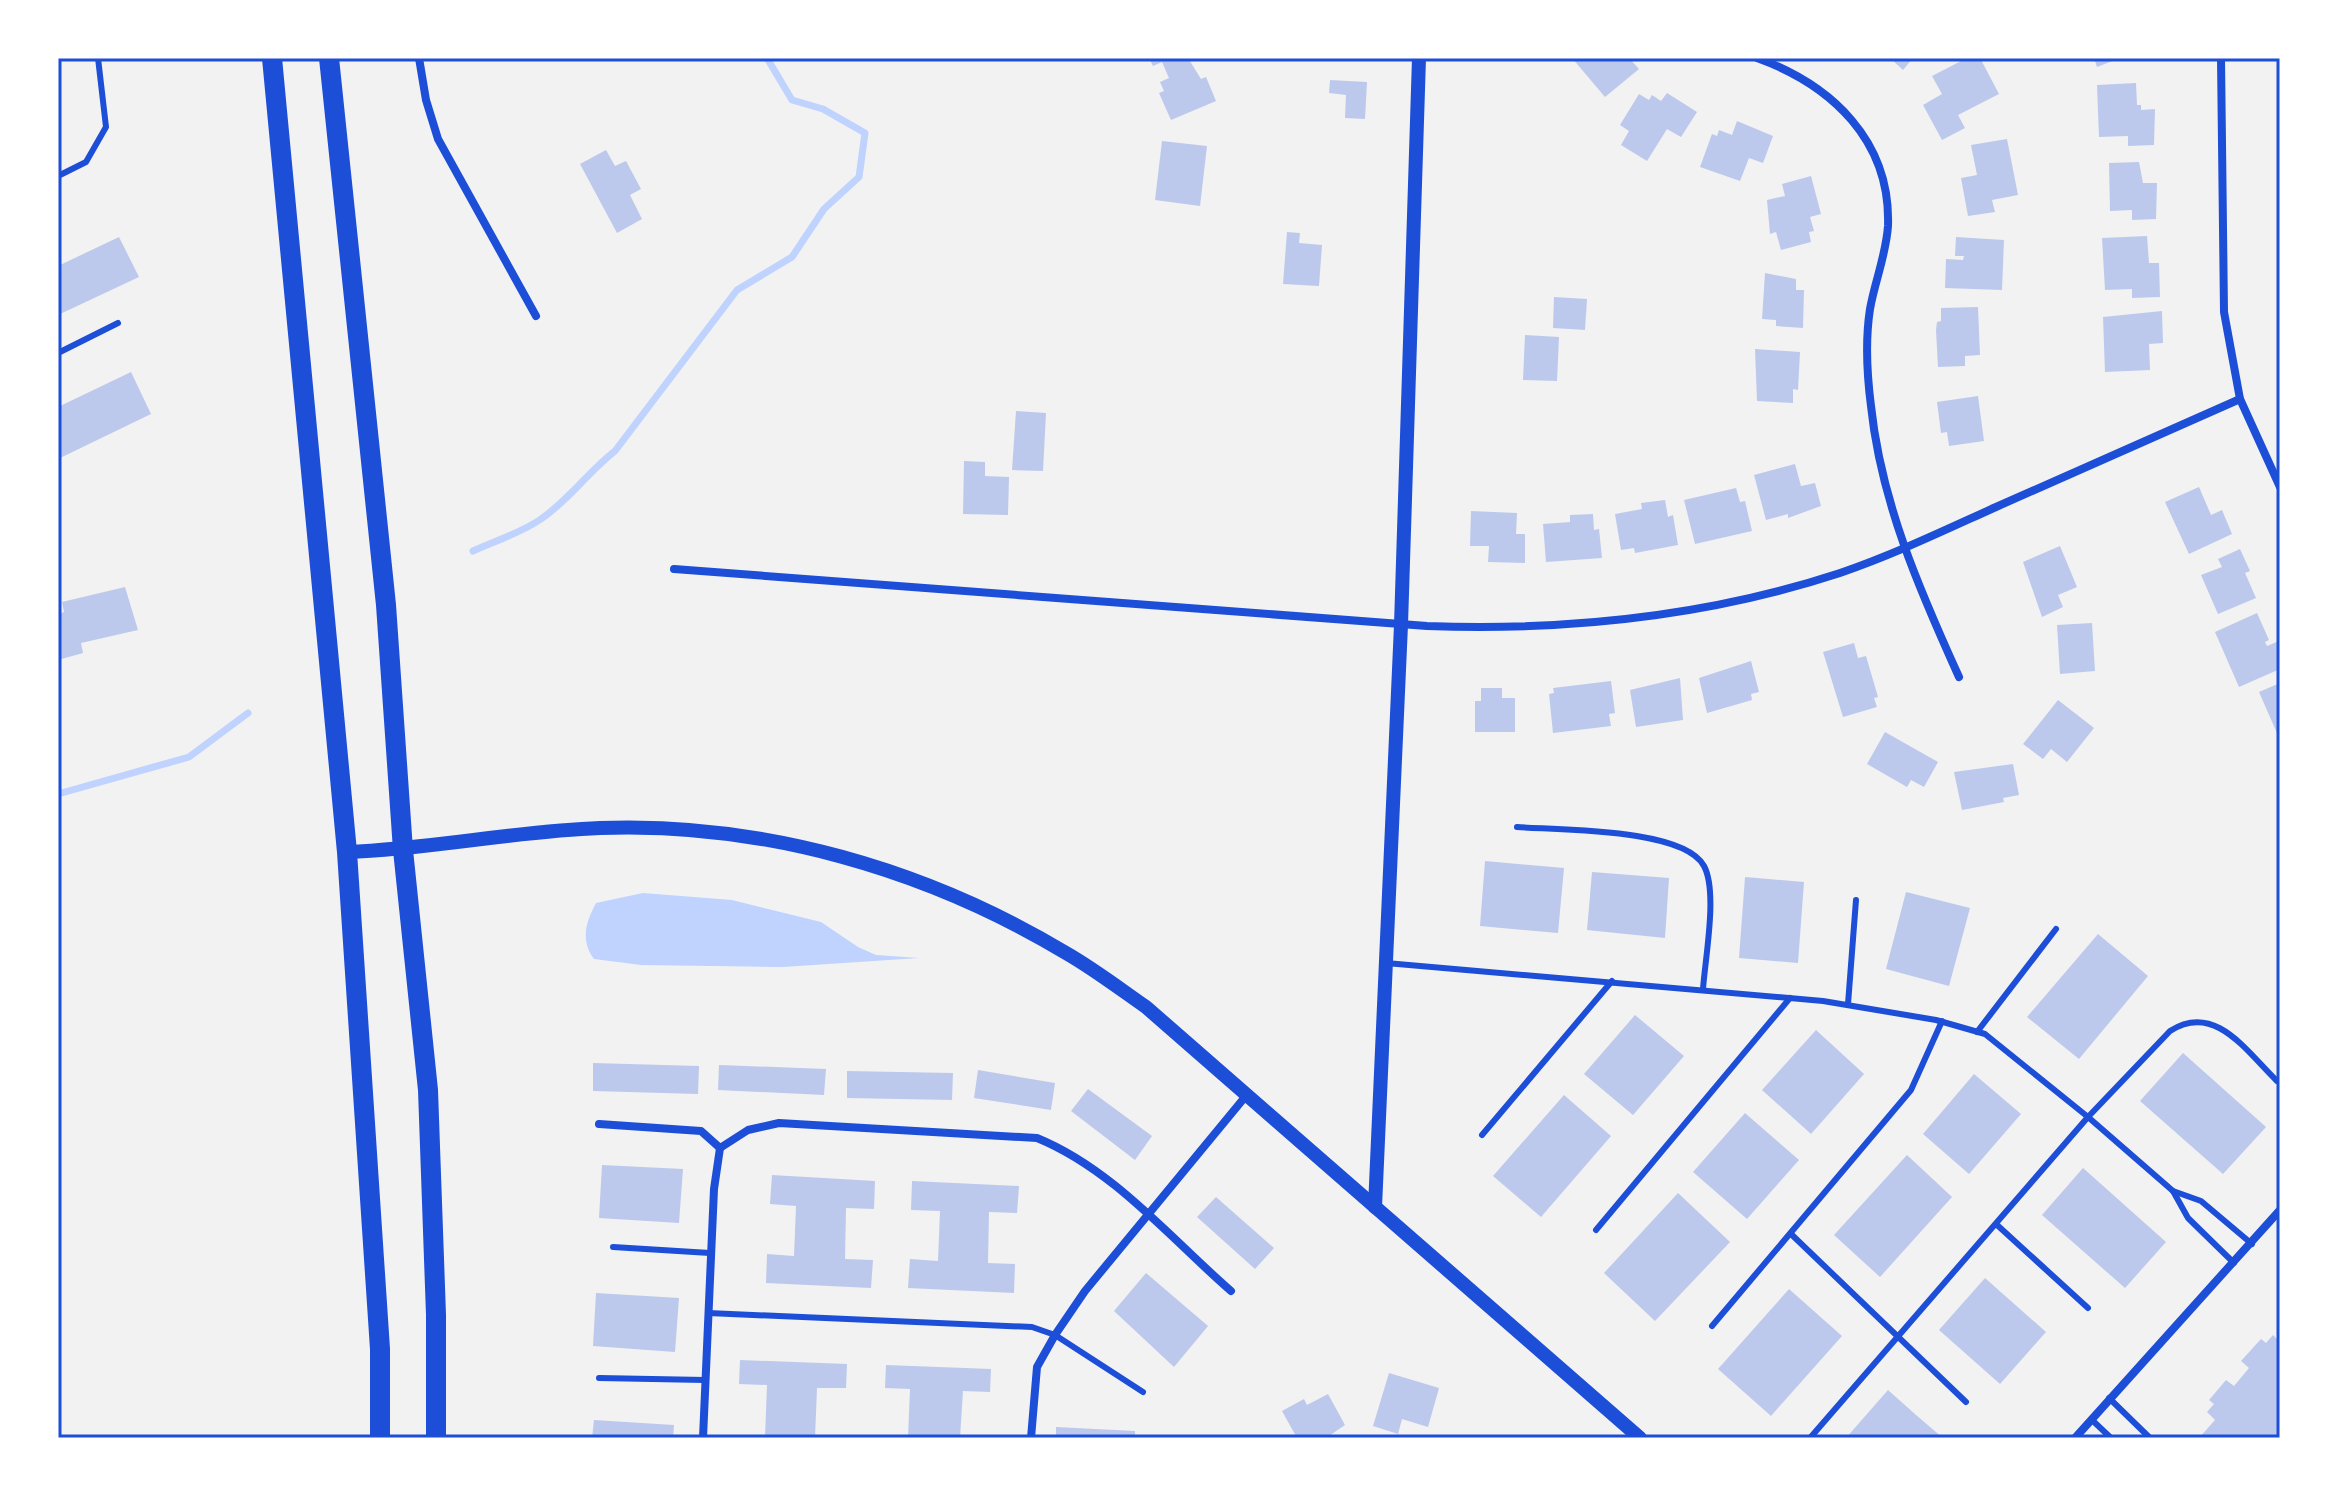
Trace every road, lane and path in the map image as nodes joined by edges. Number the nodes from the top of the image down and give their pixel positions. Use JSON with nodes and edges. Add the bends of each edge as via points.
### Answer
{"nodes":[{"id":1,"x":98,"y":58,"type":"edge"},
{"id":2,"x":272,"y":58,"type":"edge"},
{"id":3,"x":329,"y":58,"type":"edge"},
{"id":4,"x":419,"y":58,"type":"edge"},
{"id":5,"x":1419,"y":58,"type":"edge"},
{"id":6,"x":1757,"y":58,"type":"edge"},
{"id":7,"x":2221,"y":58,"type":"edge"},
{"id":8,"x":58,"y":176,"type":"edge"},
{"id":9,"x":536,"y":316,"type":"dead end"},
{"id":10,"x":118,"y":323,"type":"dead end"},
{"id":11,"x":58,"y":353,"type":"edge"},
{"id":12,"x":2240,"y":399,"type":"junction"},
{"id":13,"x":2280,"y":487,"type":"edge"},
{"id":14,"x":1907,"y":547,"type":"junction"},
{"id":15,"x":674,"y":569,"type":"dead end"},
{"id":16,"x":1401,"y":625,"type":"junction"},
{"id":17,"x":1959,"y":677,"type":"dead end"},
{"id":18,"x":1517,"y":827,"type":"dead end"},
{"id":19,"x":403,"y":850,"type":"junction"},
{"id":20,"x":347,"y":852,"type":"junction"},
{"id":21,"x":1856,"y":900,"type":"dead end"},
{"id":22,"x":2056,"y":929,"type":"dead end"},
{"id":23,"x":1386,"y":963,"type":"junction"},
{"id":24,"x":1612,"y":981,"type":"junction"},
{"id":25,"x":1703,"y":989,"type":"junction"},
{"id":26,"x":1790,"y":998,"type":"junction"},
{"id":27,"x":1848,"y":1004,"type":"junction"},
{"id":28,"x":1942,"y":1021,"type":"junction"},
{"id":29,"x":1977,"y":1032,"type":"junction"},
{"id":30,"x":2277,"y":1081,"type":"dead end"},
{"id":31,"x":1245,"y":1097,"type":"junction"},
{"id":32,"x":2088,"y":1117,"type":"junction"},
{"id":33,"x":599,"y":1124,"type":"dead end"},
{"id":34,"x":1482,"y":1135,"type":"dead end"},
{"id":35,"x":720,"y":1148,"type":"junction"},
{"id":36,"x":2173,"y":1191,"type":"junction"},
{"id":37,"x":1375,"y":1207,"type":"junction"},
{"id":38,"x":2280,"y":1210,"type":"edge"},
{"id":39,"x":1147,"y":1215,"type":"junction"},
{"id":40,"x":1996,"y":1224,"type":"junction"},
{"id":41,"x":1596,"y":1230,"type":"dead end"},
{"id":42,"x":1791,"y":1234,"type":"junction"},
{"id":43,"x":2252,"y":1244,"type":"junction"},
{"id":44,"x":613,"y":1247,"type":"dead end"},
{"id":45,"x":710,"y":1253,"type":"junction"},
{"id":46,"x":2234,"y":1263,"type":"junction"},
{"id":47,"x":1231,"y":1291,"type":"dead end"},
{"id":48,"x":2088,"y":1308,"type":"dead end"},
{"id":49,"x":708,"y":1313,"type":"junction"},
{"id":50,"x":1712,"y":1326,"type":"dead end"},
{"id":51,"x":1055,"y":1335,"type":"junction"},
{"id":52,"x":1899,"y":1336,"type":"junction"},
{"id":53,"x":599,"y":1378,"type":"dead end"},
{"id":54,"x":705,"y":1380,"type":"junction"},
{"id":55,"x":1143,"y":1392,"type":"dead end"},
{"id":56,"x":2109,"y":1398,"type":"junction"},
{"id":57,"x":1966,"y":1402,"type":"dead end"},
{"id":58,"x":2092,"y":1420,"type":"junction"},
{"id":59,"x":380,"y":1438,"type":"edge"},
{"id":60,"x":436,"y":1438,"type":"edge"},
{"id":61,"x":703,"y":1438,"type":"edge"},
{"id":62,"x":1031,"y":1438,"type":"edge"},
{"id":63,"x":1640,"y":1438,"type":"edge"},
{"id":64,"x":1810,"y":1438,"type":"edge"},
{"id":65,"x":2075,"y":1438,"type":"edge"},
{"id":66,"x":2111,"y":1438,"type":"edge"},
{"id":67,"x":2150,"y":1438,"type":"edge"}],
"edges":[{"from":1,"to":8,"type":"lane","via":[[106,127],[86,162]]},
{"from":2,"to":20,"type":"main road"},
{"from":3,"to":19,"type":"main road","via":[[386,605]]},
{"from":4,"to":9,"type":"street","via":[[438,139]]},
{"from":5,"to":16,"type":"street"},
{"from":6,"to":14,"type":"street","via":[[1789,69],[1850,114],[1870,141],[1882,175],[1888,223],[1870,311],[1870,405],[1888,499]]},
{"from":7,"to":12,"type":"street","via":[[2224,312]]},
{"from":10,"to":11,"type":"lane"},
{"from":12,"to":13,"type":"street"},
{"from":12,"to":14,"type":"street"},
{"from":14,"to":16,"type":"street","via":[[1840,573],[1667,614],[1537,628]]},
{"from":14,"to":17,"type":"street"},
{"from":15,"to":16,"type":"street"},
{"from":16,"to":23,"type":"street"},
{"from":18,"to":25,"type":"lane","via":[[1656,839],[1687,849],[1704,866],[1709,893]]},
{"from":19,"to":20,"type":"street"},
{"from":19,"to":31,"type":"street","via":[[602,828],[688,829],[773,840],[896,872],[984,908],[1067,953],[1146,1007]]},
{"from":19,"to":60,"type":"main road","via":[[428,1090]]},
{"from":20,"to":59,"type":"main road","via":[[380,1349]]},
{"from":21,"to":27,"type":"lane"},
{"from":22,"to":29,"type":"lane"},
{"from":23,"to":24,"type":"lane"},
{"from":23,"to":37,"type":"street"},
{"from":24,"to":25,"type":"lane"},
{"from":24,"to":34,"type":"lane"},
{"from":25,"to":26,"type":"lane"},
{"from":26,"to":27,"type":"lane"},
{"from":26,"to":41,"type":"lane"},
{"from":27,"to":28,"type":"lane"},
{"from":28,"to":29,"type":"lane"},
{"from":28,"to":42,"type":"lane","via":[[1911,1090]]},
{"from":29,"to":32,"type":"lane"},
{"from":30,"to":32,"type":"lane","via":[[2221,1028],[2201,1019],[2184,1022]]},
{"from":31,"to":37,"type":"street"},
{"from":31,"to":39,"type":"street"},
{"from":32,"to":36,"type":"lane"},
{"from":32,"to":40,"type":"lane"},
{"from":33,"to":35,"type":"street","via":[[701,1131]]},
{"from":35,"to":39,"type":"street","via":[[748,1130],[779,1123],[1037,1138],[1068,1151]]},
{"from":35,"to":45,"type":"street"},
{"from":36,"to":43,"type":"lane","via":[[2201,1201]]},
{"from":36,"to":46,"type":"lane","via":[[2188,1218]]},
{"from":37,"to":63,"type":"street"},
{"from":38,"to":43,"type":"street"},
{"from":39,"to":47,"type":"street"},
{"from":39,"to":51,"type":"street"},
{"from":40,"to":48,"type":"lane"},
{"from":40,"to":52,"type":"lane"},
{"from":42,"to":50,"type":"lane"},
{"from":42,"to":52,"type":"lane"},
{"from":43,"to":46,"type":"street"},
{"from":44,"to":45,"type":"lane"},
{"from":45,"to":49,"type":"street"},
{"from":46,"to":56,"type":"street"},
{"from":49,"to":51,"type":"lane","via":[[1032,1327]]},
{"from":49,"to":54,"type":"street"},
{"from":51,"to":55,"type":"lane"},
{"from":51,"to":62,"type":"street","via":[[1037,1367]]},
{"from":52,"to":57,"type":"lane"},
{"from":52,"to":64,"type":"lane"},
{"from":53,"to":54,"type":"lane"},
{"from":54,"to":61,"type":"street"},
{"from":56,"to":58,"type":"street"},
{"from":56,"to":67,"type":"lane"},
{"from":58,"to":65,"type":"street"},
{"from":58,"to":66,"type":"lane"}]}
